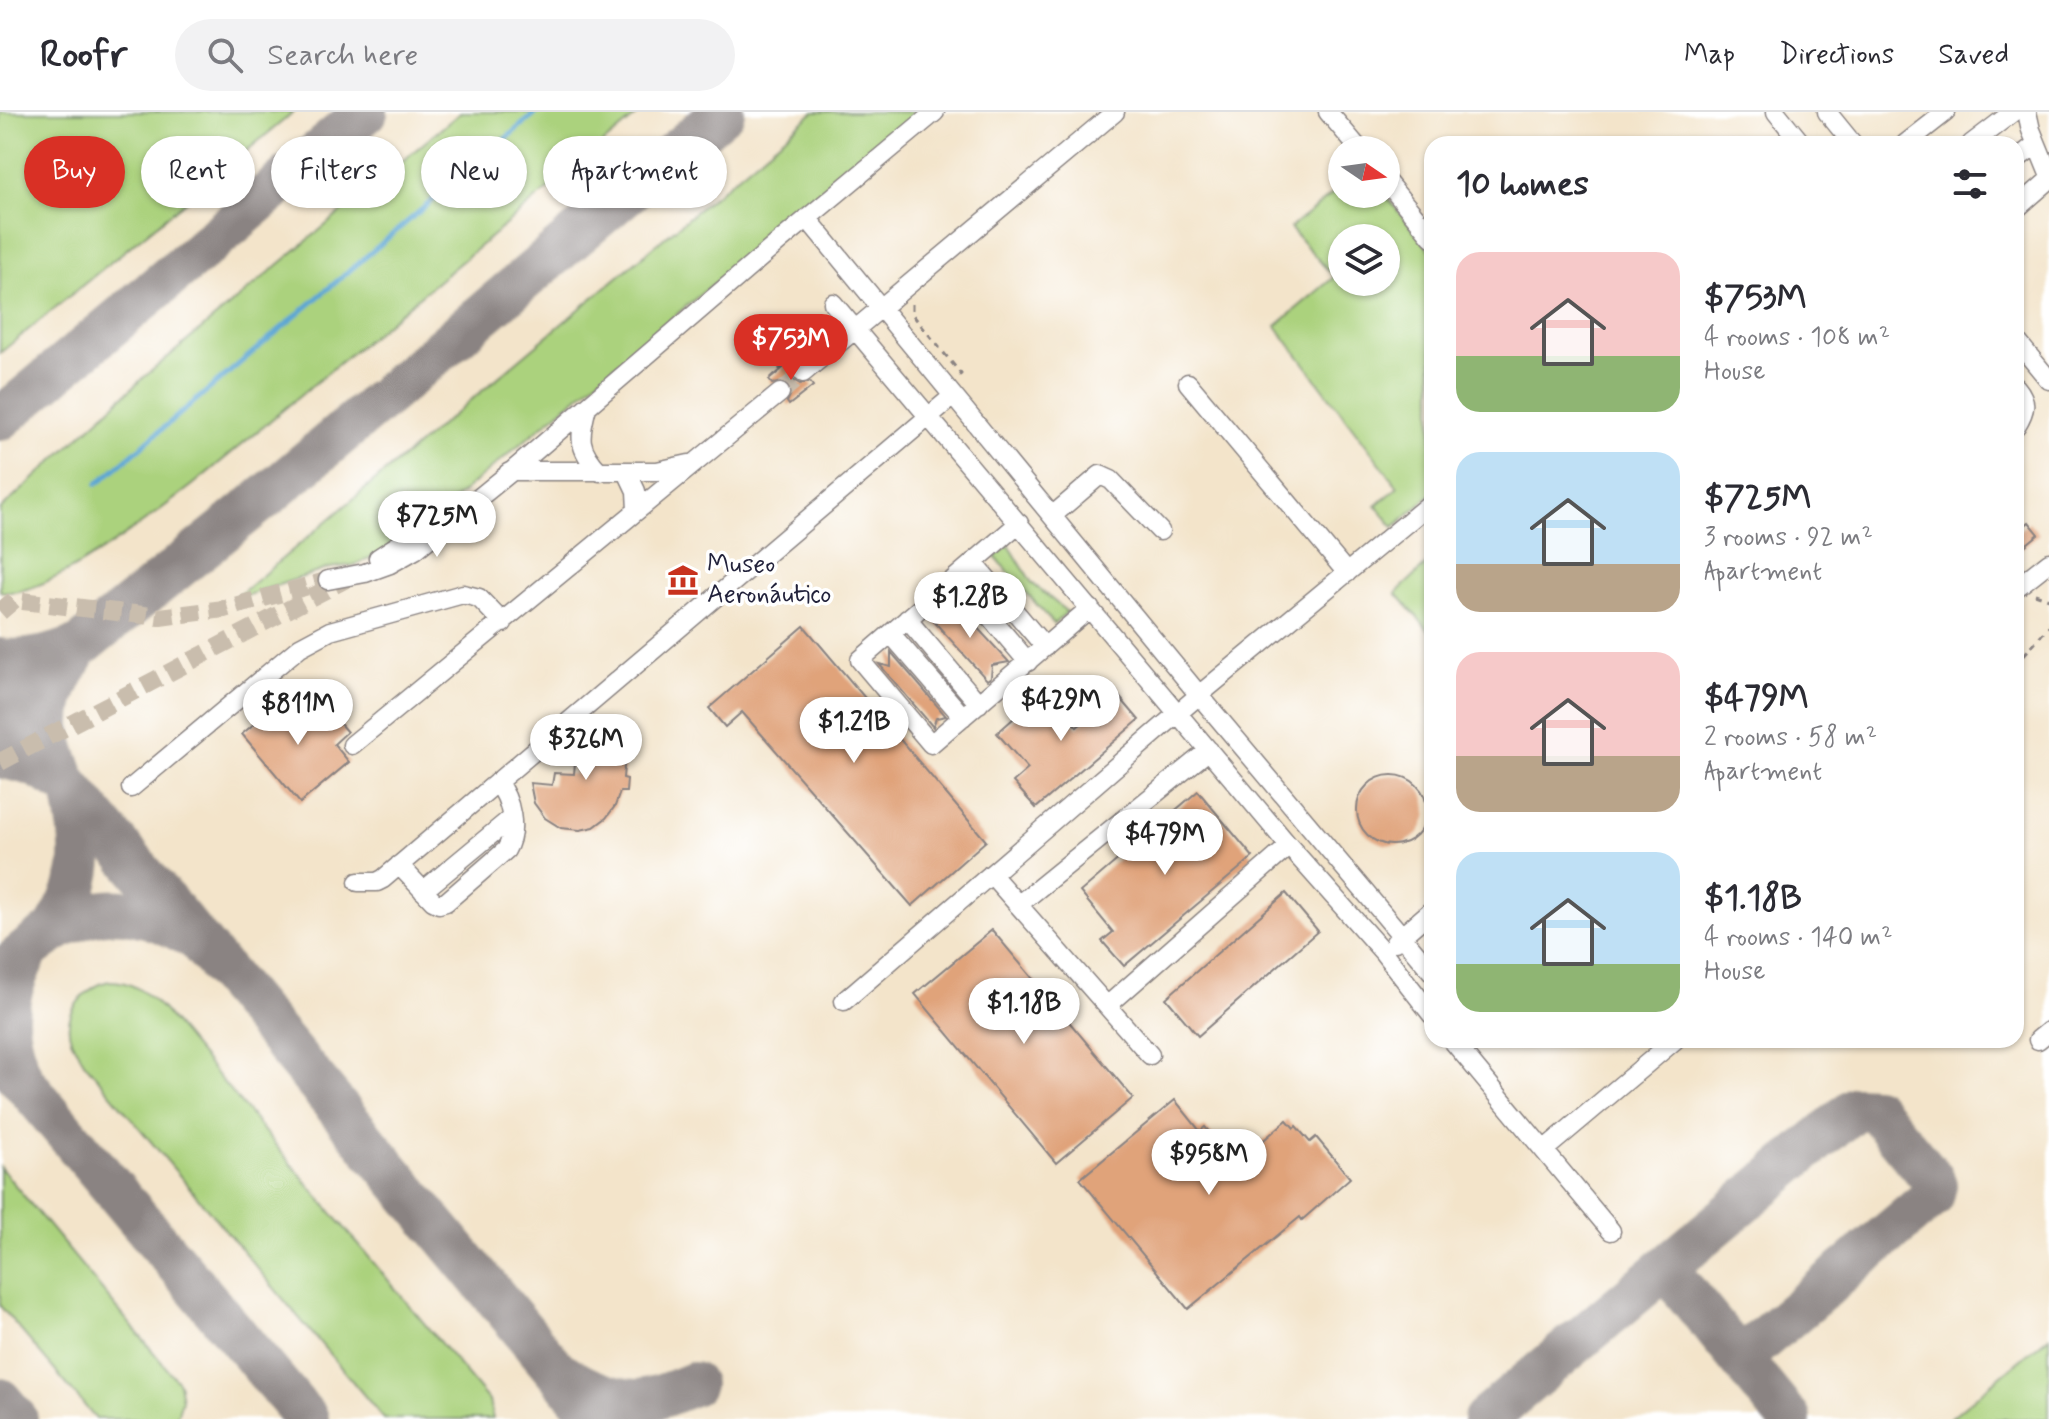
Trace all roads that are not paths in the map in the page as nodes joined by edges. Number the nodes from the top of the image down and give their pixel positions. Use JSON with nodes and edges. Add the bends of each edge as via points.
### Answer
{"nodes":[{"id":1,"x":935,"y":112,"type":"edge"},
{"id":2,"x":1115,"y":112,"type":"edge"},
{"id":3,"x":1328,"y":112,"type":"edge"},
{"id":4,"x":1776,"y":112,"type":"edge"},
{"id":5,"x":1946,"y":112,"type":"edge"},
{"id":6,"x":2013,"y":112,"type":"edge"},
{"id":7,"x":2027,"y":112,"type":"edge"},
{"id":8,"x":1837,"y":116,"type":"edge"},
{"id":9,"x":1348,"y":136,"type":"edge"},
{"id":10,"x":1796,"y":136,"type":"edge"},
{"id":11,"x":1848,"y":136,"type":"edge"},
{"id":12,"x":1929,"y":136,"type":"edge"},
{"id":13,"x":1982,"y":136,"type":"edge"},
{"id":14,"x":2036,"y":144,"type":"junction"},
{"id":15,"x":2024,"y":154,"type":"edge"},
{"id":16,"x":2049,"y":177,"type":"edge"},
{"id":17,"x":1400,"y":198,"type":"edge"},
{"id":18,"x":2024,"y":203,"type":"edge"},
{"id":19,"x":807,"y":218,"type":"junction"},
{"id":20,"x":1424,"y":227,"type":"edge"},
{"id":21,"x":833,"y":303,"type":"dead end"},
{"id":22,"x":881,"y":309,"type":"junction"},
{"id":23,"x":855,"y":329,"type":"junction"},
{"id":24,"x":2024,"y":350,"type":"edge"},
{"id":25,"x":803,"y":373,"type":"tunnel mouth"},
{"id":26,"x":2049,"y":380,"type":"edge"},
{"id":27,"x":1188,"y":383,"type":"dead end"},
{"id":28,"x":780,"y":393,"type":"tunnel mouth"},
{"id":29,"x":953,"y":396,"type":"junction"},
{"id":30,"x":587,"y":407,"type":"junction"},
{"id":31,"x":929,"y":415,"type":"junction"},
{"id":32,"x":700,"y":461,"type":"junction"},
{"id":33,"x":512,"y":471,"type":"junction"},
{"id":34,"x":600,"y":472,"type":"junction"},
{"id":35,"x":627,"y":472,"type":"junction"},
{"id":36,"x":1424,"y":509,"type":"edge"},
{"id":37,"x":637,"y":510,"type":"junction"},
{"id":38,"x":1052,"y":516,"type":"junction"},
{"id":39,"x":1019,"y":523,"type":"junction"},
{"id":40,"x":1160,"y":531,"type":"dead end"},
{"id":41,"x":973,"y":562,"type":"junction"},
{"id":42,"x":2049,"y":562,"type":"edge"},
{"id":43,"x":1347,"y":573,"type":"junction"},
{"id":44,"x":956,"y":577,"type":"junction"},
{"id":45,"x":342,"y":578,"type":"tunnel mouth"},
{"id":46,"x":2024,"y":582,"type":"edge"},
{"id":47,"x":1090,"y":608,"type":"junction"},
{"id":48,"x":907,"y":619,"type":"junction"},
{"id":49,"x":503,"y":623,"type":"junction"},
{"id":50,"x":891,"y":634,"type":"junction"},
{"id":51,"x":1045,"y":647,"type":"junction"},
{"id":52,"x":1028,"y":662,"type":"junction"},
{"id":53,"x":1199,"y":695,"type":"junction"},
{"id":54,"x":979,"y":704,"type":"junction"},
{"id":55,"x":1178,"y":713,"type":"junction"},
{"id":56,"x":963,"y":717,"type":"junction"},
{"id":57,"x":352,"y":745,"type":"dead end"},
{"id":58,"x":1209,"y":750,"type":"junction"},
{"id":59,"x":497,"y":782,"type":"junction"},
{"id":60,"x":131,"y":788,"type":"dead end"},
{"id":61,"x":1289,"y":846,"type":"junction"},
{"id":62,"x":399,"y":865,"type":"junction"},
{"id":63,"x":991,"y":874,"type":"junction"},
{"id":64,"x":358,"y":882,"type":"dead end"},
{"id":65,"x":1018,"y":905,"type":"junction"},
{"id":66,"x":1424,"y":917,"type":"edge"},
{"id":67,"x":1402,"y":936,"type":"junction"},
{"id":68,"x":1383,"y":952,"type":"junction"},
{"id":69,"x":1424,"y":962,"type":"edge"},
{"id":70,"x":844,"y":1001,"type":"dead end"},
{"id":71,"x":1424,"y":1005,"type":"edge"},
{"id":72,"x":1107,"y":1006,"type":"junction"},
{"id":73,"x":1464,"y":1048,"type":"edge"},
{"id":74,"x":1665,"y":1048,"type":"edge"},
{"id":75,"x":1150,"y":1055,"type":"dead end"},
{"id":76,"x":1544,"y":1150,"type":"junction"},
{"id":77,"x":1611,"y":1231,"type":"dead end"}],
"edges":[{"from":1,"to":19,"type":"street"},
{"from":2,"to":22,"type":"street"},
{"from":3,"to":9,"type":"street"},
{"from":4,"to":10,"type":"street"},
{"from":5,"to":12,"type":"street"},
{"from":6,"to":13,"type":"street"},
{"from":7,"to":14,"type":"street"},
{"from":8,"to":11,"type":"street"},
{"from":14,"to":15,"type":"street"},
{"from":14,"to":16,"type":"street"},
{"from":16,"to":18,"type":"street"},
{"from":17,"to":20,"type":"street"},
{"from":19,"to":22,"type":"street"},
{"from":19,"to":30,"type":"street"},
{"from":21,"to":23,"type":"street"},
{"from":22,"to":23,"type":"street"},
{"from":22,"to":29,"type":"street"},
{"from":23,"to":25,"type":"street"},
{"from":23,"to":31,"type":"street"},
{"from":24,"to":26,"type":"street"},
{"from":27,"to":43,"type":"street"},
{"from":28,"to":32,"type":"street"},
{"from":29,"to":31,"type":"street"},
{"from":29,"to":38,"type":"street"},
{"from":30,"to":33,"type":"street"},
{"from":30,"to":34,"type":"street","via":[[581,441],[587,459]]},
{"from":31,"to":39,"type":"street"},
{"from":31,"to":59,"type":"street"},
{"from":32,"to":35,"type":"street"},
{"from":32,"to":37,"type":"street"},
{"from":33,"to":34,"type":"street"},
{"from":33,"to":45,"type":"street","via":[[415,550],[390,564]]},
{"from":34,"to":35,"type":"street"},
{"from":35,"to":37,"type":"street"},
{"from":36,"to":43,"type":"street"},
{"from":37,"to":49,"type":"street"},
{"from":38,"to":40,"type":"street","via":[[1100,475]]},
{"from":38,"to":53,"type":"street"},
{"from":39,"to":41,"type":"street"},
{"from":39,"to":47,"type":"street"},
{"from":41,"to":44,"type":"street"},
{"from":41,"to":51,"type":"street"},
{"from":42,"to":46,"type":"street"},
{"from":43,"to":53,"type":"street"},
{"from":44,"to":48,"type":"street"},
{"from":44,"to":52,"type":"street"},
{"from":47,"to":51,"type":"street"},
{"from":47,"to":55,"type":"street"},
{"from":48,"to":50,"type":"street"},
{"from":48,"to":54,"type":"street"},
{"from":49,"to":57,"type":"street"},
{"from":49,"to":60,"type":"street","via":[[479,598],[463,594],[330,631],[300,647]]},
{"from":50,"to":56,"type":"street"},
{"from":50,"to":56,"type":"street","via":[[860,660],[931,744]]},
{"from":51,"to":52,"type":"street"},
{"from":52,"to":54,"type":"street"},
{"from":53,"to":55,"type":"street"},
{"from":53,"to":67,"type":"street"},
{"from":54,"to":56,"type":"street"},
{"from":55,"to":58,"type":"street"},
{"from":55,"to":63,"type":"street"},
{"from":58,"to":61,"type":"street"},
{"from":58,"to":65,"type":"street"},
{"from":59,"to":62,"type":"street"},
{"from":59,"to":62,"type":"street","via":[[508,796],[510,819],[423,891]]},
{"from":61,"to":68,"type":"street"},
{"from":61,"to":72,"type":"street"},
{"from":62,"to":64,"type":"street","via":[[377,882]]},
{"from":63,"to":65,"type":"street"},
{"from":63,"to":70,"type":"street"},
{"from":65,"to":72,"type":"street"},
{"from":66,"to":67,"type":"street"},
{"from":67,"to":68,"type":"street"},
{"from":67,"to":69,"type":"street"},
{"from":68,"to":71,"type":"street"},
{"from":72,"to":75,"type":"street"},
{"from":73,"to":76,"type":"street"},
{"from":74,"to":76,"type":"street"},
{"from":76,"to":77,"type":"street"}]}
